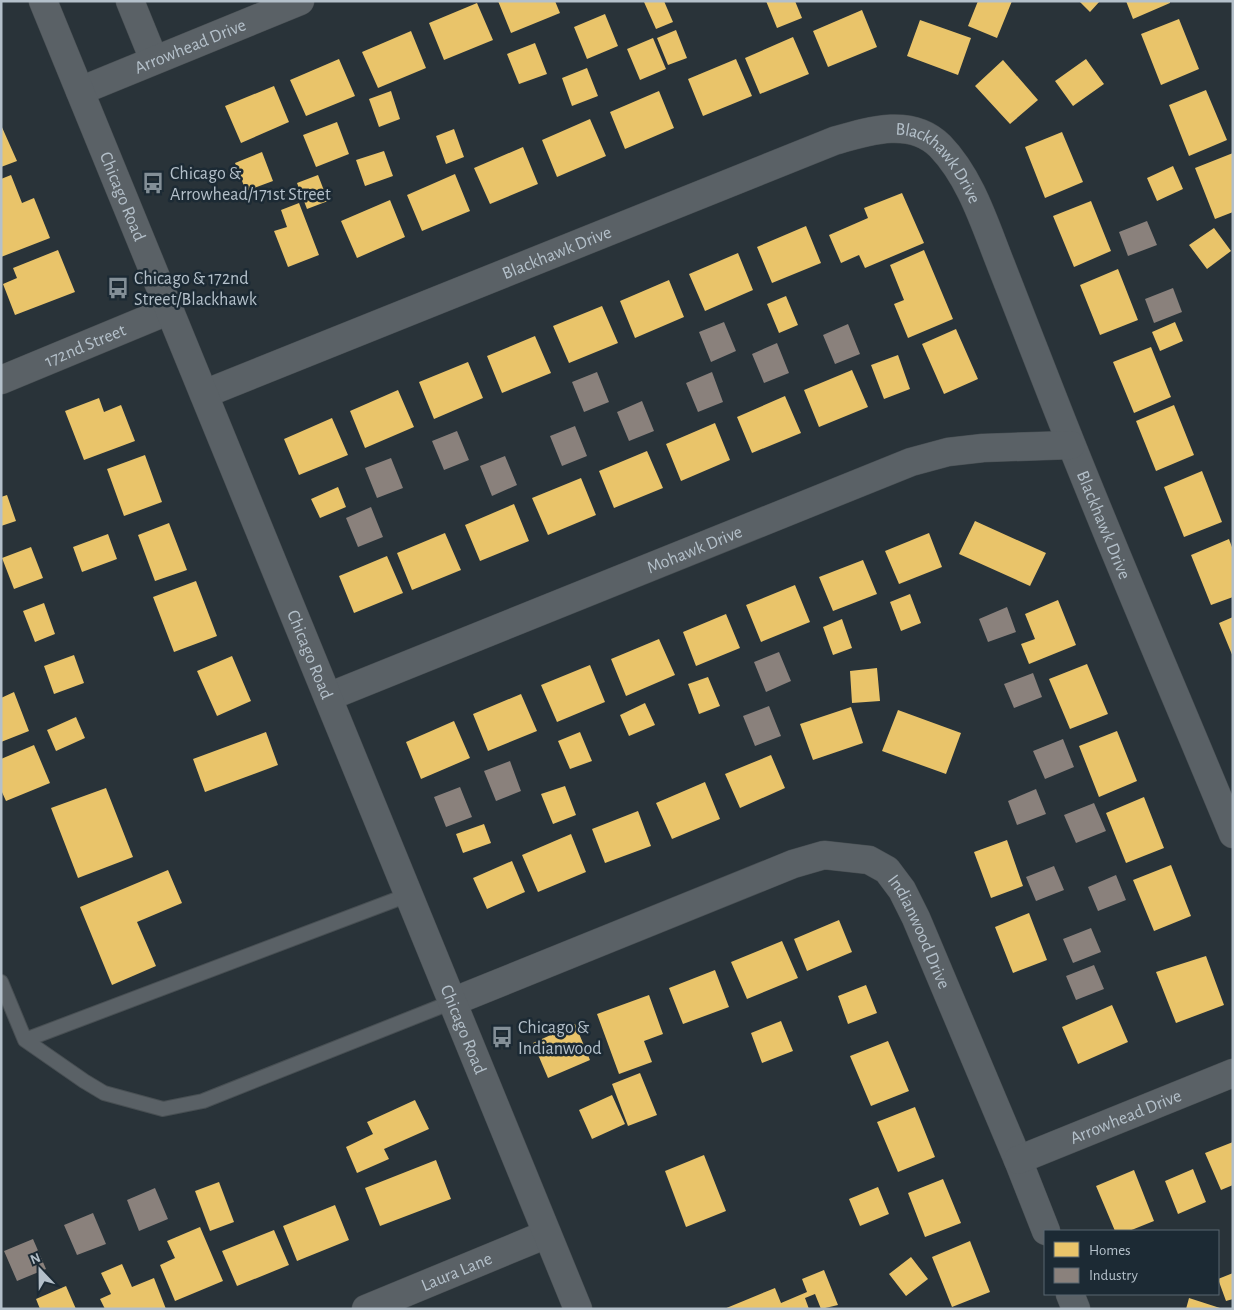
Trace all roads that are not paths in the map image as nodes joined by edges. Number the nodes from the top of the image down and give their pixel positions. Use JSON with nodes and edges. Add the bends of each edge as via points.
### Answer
{"nodes":[{"id":1,"x":44,"y":1,"type":"edge"},
{"id":2,"x":130,"y":1,"type":"edge"},
{"id":3,"x":300,"y":1,"type":"edge"},
{"id":4,"x":154,"y":60,"type":"junction"},
{"id":5,"x":80,"y":91,"type":"junction"},
{"id":6,"x":170,"y":310,"type":"junction"},
{"id":7,"x":1,"y":380,"type":"edge"},
{"id":8,"x":204,"y":394,"type":"junction"},
{"id":9,"x":1071,"y":444,"type":"junction"},
{"id":10,"x":328,"y":697,"type":"junction"},
{"id":11,"x":1233,"y":834,"type":"edge"},
{"id":12,"x":408,"y":895,"type":"junction"},
{"id":13,"x":1,"y":982,"type":"edge"},
{"id":14,"x":452,"y":1002,"type":"junction"},
{"id":15,"x":26,"y":1040,"type":"junction"},
{"id":16,"x":1233,"y":1073,"type":"edge"},
{"id":17,"x":1018,"y":1160,"type":"junction"},
{"id":18,"x":1046,"y":1230,"type":"edge"},
{"id":19,"x":547,"y":1234,"type":"junction"},
{"id":20,"x":1070,"y":1295,"type":"edge"},
{"id":21,"x":366,"y":1309,"type":"edge"},
{"id":22,"x":578,"y":1309,"type":"edge"},
{"id":23,"x":1076,"y":1309,"type":"edge"}],
"edges":[{"from":1,"to":5,"type":"street","name":"Chicago Road"},
{"from":2,"to":4,"type":"street"},
{"from":3,"to":4,"type":"street","name":"Arrowhead Drive"},
{"from":4,"to":5,"type":"street","name":"Arrowhead Drive"},
{"from":5,"to":6,"type":"street","name":"Chicago Road"},
{"from":6,"to":7,"type":"street","name":"172nd Street"},
{"from":6,"to":8,"type":"street","name":"Chicago Road"},
{"from":8,"to":9,"type":"street","name":"Blackhawk Drive","via":[[834,141],[870,130],[897,128],[920,133],[939,145],[957,166],[982,217]]},
{"from":8,"to":10,"type":"street","name":"Chicago Road"},
{"from":9,"to":10,"type":"street","name":"Mohawk Drive","via":[[974,449],[911,462]]},
{"from":9,"to":11,"type":"street","name":"Blackhawk Drive"},
{"from":10,"to":12,"type":"street","name":"Chicago Road"},
{"from":12,"to":14,"type":"street","name":"Chicago Road"},
{"from":12,"to":15,"type":"lane"},
{"from":13,"to":15,"type":"lane"},
{"from":14,"to":15,"type":"lane","via":[[203,1101],[163,1109],[104,1093],[62,1068]]},
{"from":14,"to":17,"type":"street","name":"Indianwood Drive","via":[[793,864],[824,855],[869,860],[887,870],[902,890]]},
{"from":14,"to":19,"type":"street","name":"Chicago Road"},
{"from":16,"to":17,"type":"street","name":"Arrowhead Drive"},
{"from":17,"to":18,"type":"street","name":"Indianwood Drive"},
{"from":19,"to":21,"type":"street","name":"Laura Lane"},
{"from":19,"to":22,"type":"street","name":"Chicago Road"},
{"from":20,"to":23,"type":"street"}]}
